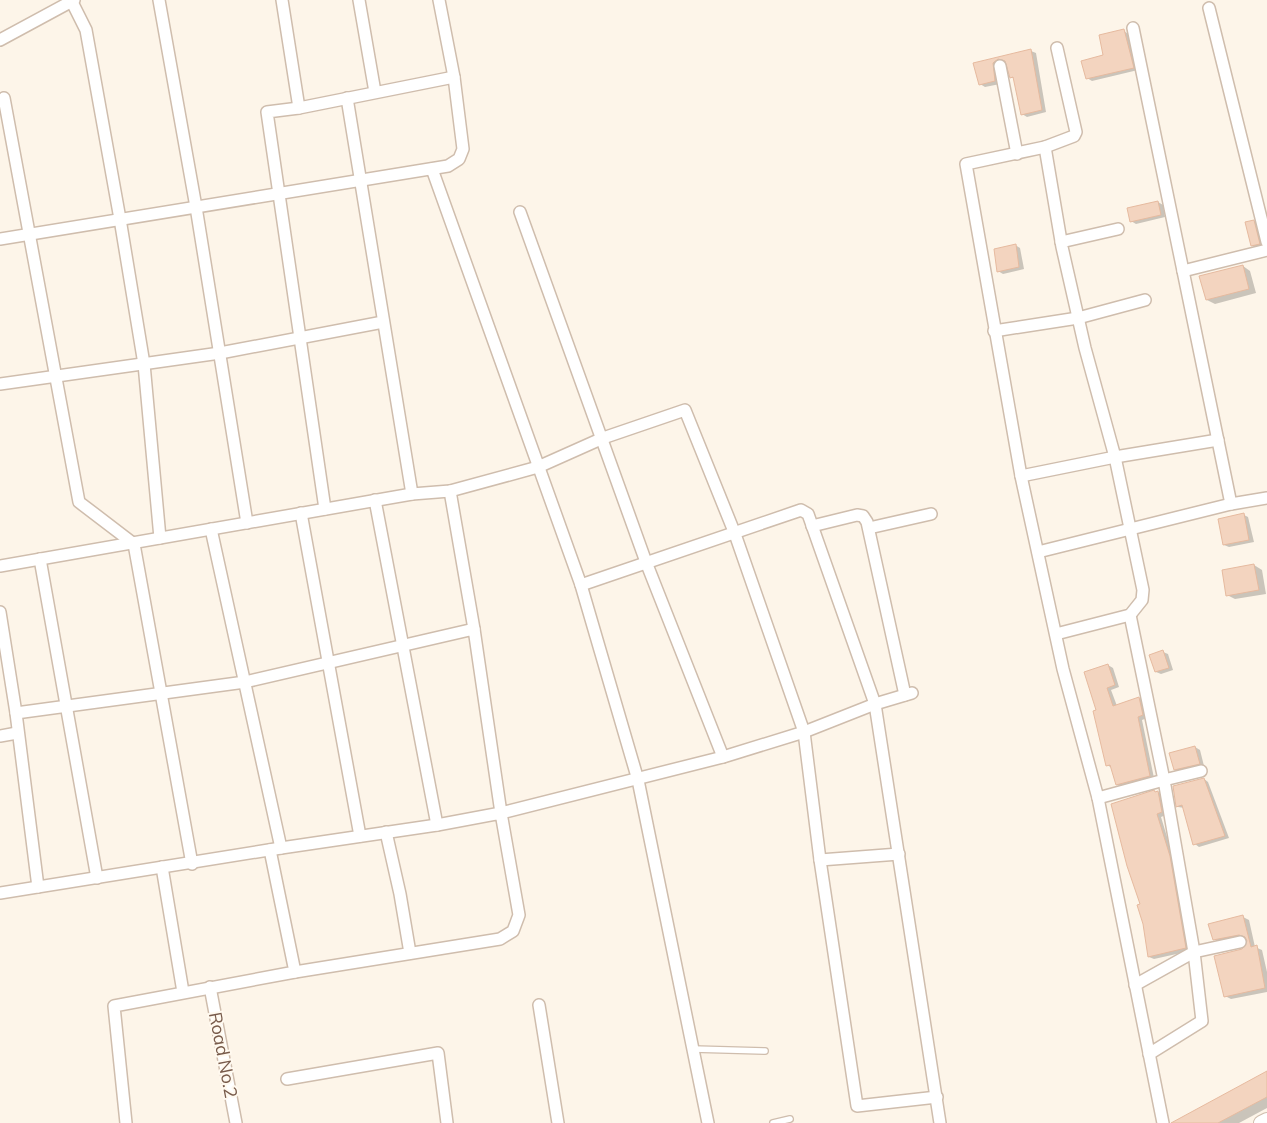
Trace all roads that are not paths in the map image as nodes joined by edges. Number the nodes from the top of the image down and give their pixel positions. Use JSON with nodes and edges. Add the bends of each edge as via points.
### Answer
{"nodes":[{"id":1,"x":72,"y":0,"type":"edge"},
{"id":2,"x":159,"y":0,"type":"edge"},
{"id":3,"x":282,"y":0,"type":"edge"},
{"id":4,"x":359,"y":0,"type":"edge"},
{"id":5,"x":439,"y":0,"type":"edge"},
{"id":6,"x":1209,"y":8,"type":"dead end"},
{"id":7,"x":1133,"y":28,"type":"dead end"},
{"id":8,"x":0,"y":40,"type":"edge"},
{"id":9,"x":1057,"y":48,"type":"dead end"},
{"id":10,"x":1000,"y":66,"type":"dead end"},
{"id":11,"x":454,"y":77,"type":"junction"},
{"id":12,"x":375,"y":92,"type":"junction"},
{"id":13,"x":4,"y":98,"type":"dead end"},
{"id":14,"x":347,"y":98,"type":"junction"},
{"id":15,"x":299,"y":108,"type":"junction"},
{"id":16,"x":1045,"y":147,"type":"junction"},
{"id":17,"x":1017,"y":154,"type":"junction"},
{"id":18,"x":432,"y":169,"type":"junction"},
{"id":19,"x":359,"y":181,"type":"junction"},
{"id":20,"x":279,"y":194,"type":"junction"},
{"id":21,"x":196,"y":208,"type":"junction"},
{"id":22,"x":520,"y":212,"type":"dead end"},
{"id":23,"x":120,"y":219,"type":"junction"},
{"id":24,"x":1118,"y":229,"type":"dead end"},
{"id":25,"x":30,"y":234,"type":"junction"},
{"id":26,"x":0,"y":239,"type":"edge"},
{"id":27,"x":1062,"y":242,"type":"junction"},
{"id":28,"x":1267,"y":242,"type":"edge"},
{"id":29,"x":1267,"y":250,"type":"edge"},
{"id":30,"x":1183,"y":271,"type":"junction"},
{"id":31,"x":1145,"y":300,"type":"dead end"},
{"id":32,"x":1078,"y":318,"type":"junction"},
{"id":33,"x":383,"y":322,"type":"junction"},
{"id":34,"x":994,"y":331,"type":"junction"},
{"id":35,"x":302,"y":338,"type":"junction"},
{"id":36,"x":220,"y":353,"type":"junction"},
{"id":37,"x":144,"y":364,"type":"junction"},
{"id":38,"x":56,"y":376,"type":"junction"},
{"id":39,"x":0,"y":384,"type":"edge"},
{"id":40,"x":603,"y":438,"type":"junction"},
{"id":41,"x":1218,"y":440,"type":"junction"},
{"id":42,"x":1115,"y":457,"type":"junction"},
{"id":43,"x":538,"y":467,"type":"junction"},
{"id":44,"x":1021,"y":476,"type":"junction"},
{"id":45,"x":450,"y":491,"type":"junction"},
{"id":46,"x":412,"y":494,"type":"junction"},
{"id":47,"x":1267,"y":498,"type":"edge"},
{"id":48,"x":375,"y":500,"type":"junction"},
{"id":49,"x":1232,"y":504,"type":"junction"},
{"id":50,"x":325,"y":509,"type":"junction"},
{"id":51,"x":301,"y":513,"type":"junction"},
{"id":52,"x":931,"y":514,"type":"dead end"},
{"id":53,"x":247,"y":523,"type":"junction"},
{"id":54,"x":812,"y":526,"type":"junction"},
{"id":55,"x":869,"y":528,"type":"junction"},
{"id":56,"x":212,"y":529,"type":"junction"},
{"id":57,"x":1131,"y":529,"type":"junction"},
{"id":58,"x":735,"y":534,"type":"junction"},
{"id":59,"x":160,"y":538,"type":"junction"},
{"id":60,"x":134,"y":544,"type":"junction"},
{"id":61,"x":1038,"y":552,"type":"junction"},
{"id":62,"x":40,"y":559,"type":"junction"},
{"id":63,"x":646,"y":562,"type":"junction"},
{"id":64,"x":0,"y":566,"type":"edge"},
{"id":65,"x":581,"y":585,"type":"junction"},
{"id":66,"x":0,"y":612,"type":"edge"},
{"id":67,"x":1130,"y":615,"type":"junction"},
{"id":68,"x":474,"y":629,"type":"junction"},
{"id":69,"x":1056,"y":634,"type":"junction"},
{"id":70,"x":404,"y":646,"type":"junction"},
{"id":71,"x":328,"y":663,"type":"junction"},
{"id":72,"x":245,"y":682,"type":"junction"},
{"id":73,"x":162,"y":692,"type":"junction"},
{"id":74,"x":874,"y":704,"type":"junction"},
{"id":75,"x":66,"y":706,"type":"junction"},
{"id":76,"x":16,"y":713,"type":"junction"},
{"id":77,"x":804,"y":732,"type":"junction"},
{"id":78,"x":18,"y":733,"type":"junction"},
{"id":79,"x":0,"y":736,"type":"edge"},
{"id":80,"x":723,"y":757,"type":"junction"},
{"id":81,"x":1201,"y":771,"type":"dead end"},
{"id":82,"x":638,"y":780,"type":"junction"},
{"id":83,"x":1164,"y":780,"type":"junction"},
{"id":84,"x":1098,"y":798,"type":"junction"},
{"id":85,"x":501,"y":813,"type":"junction"},
{"id":86,"x":437,"y":825,"type":"junction"},
{"id":87,"x":386,"y":832,"type":"junction"},
{"id":88,"x":360,"y":836,"type":"junction"},
{"id":89,"x":276,"y":849,"type":"junction"},
{"id":90,"x":899,"y":854,"type":"junction"},
{"id":91,"x":820,"y":860,"type":"junction"},
{"id":92,"x":192,"y":864,"type":"junction"},
{"id":93,"x":162,"y":868,"type":"junction"},
{"id":94,"x":97,"y":878,"type":"junction"},
{"id":95,"x":38,"y":888,"type":"junction"},
{"id":96,"x":0,"y":893,"type":"edge"},
{"id":97,"x":1240,"y":942,"type":"dead end"},
{"id":98,"x":1194,"y":952,"type":"junction"},
{"id":99,"x":410,"y":953,"type":"junction"},
{"id":100,"x":295,"y":972,"type":"junction"},
{"id":101,"x":1135,"y":985,"type":"junction"},
{"id":102,"x":210,"y":987,"type":"junction"},
{"id":103,"x":184,"y":992,"type":"junction"},
{"id":104,"x":539,"y":1005,"type":"dead end"},
{"id":105,"x":693,"y":1049,"type":"junction"},
{"id":106,"x":764,"y":1051,"type":"dead end"},
{"id":107,"x":1149,"y":1054,"type":"junction"},
{"id":108,"x":287,"y":1079,"type":"dead end"},
{"id":109,"x":937,"y":1097,"type":"junction"},
{"id":110,"x":790,"y":1119,"type":"dead end"},
{"id":111,"x":1267,"y":1120,"type":"edge"},
{"id":112,"x":126,"y":1123,"type":"edge"},
{"id":113,"x":236,"y":1123,"type":"edge"},
{"id":114,"x":447,"y":1123,"type":"edge"},
{"id":115,"x":558,"y":1123,"type":"edge"},
{"id":116,"x":708,"y":1123,"type":"edge"},
{"id":117,"x":773,"y":1123,"type":"edge"},
{"id":118,"x":940,"y":1123,"type":"edge"},
{"id":119,"x":1163,"y":1123,"type":"edge"},
{"id":120,"x":1262,"y":1123,"type":"edge"}],
"edges":[{"from":1,"to":8,"type":"street"},
{"from":1,"to":23,"type":"street","via":[[86,30]]},
{"from":2,"to":21,"type":"street"},
{"from":3,"to":15,"type":"street"},
{"from":4,"to":12,"type":"street"},
{"from":5,"to":11,"type":"street"},
{"from":6,"to":28,"type":"street"},
{"from":7,"to":30,"type":"street"},
{"from":9,"to":16,"type":"street","via":[[1076,132],[1074,136]]},
{"from":10,"to":17,"type":"street"},
{"from":11,"to":12,"type":"street"},
{"from":11,"to":18,"type":"street","via":[[463,149],[459,159],[448,166]]},
{"from":12,"to":14,"type":"street"},
{"from":13,"to":25,"type":"street"},
{"from":14,"to":15,"type":"street"},
{"from":14,"to":19,"type":"street"},
{"from":15,"to":20,"type":"street","via":[[267,112]]},
{"from":16,"to":17,"type":"street"},
{"from":16,"to":27,"type":"street"},
{"from":17,"to":34,"type":"street","via":[[966,164]]},
{"from":18,"to":19,"type":"street"},
{"from":18,"to":43,"type":"street"},
{"from":19,"to":20,"type":"street"},
{"from":19,"to":33,"type":"street"},
{"from":20,"to":21,"type":"street"},
{"from":20,"to":35,"type":"street"},
{"from":21,"to":23,"type":"street"},
{"from":21,"to":36,"type":"street"},
{"from":22,"to":40,"type":"street"},
{"from":23,"to":25,"type":"street"},
{"from":23,"to":37,"type":"street"},
{"from":24,"to":27,"type":"street"},
{"from":25,"to":26,"type":"street"},
{"from":25,"to":38,"type":"street"},
{"from":27,"to":32,"type":"street"},
{"from":29,"to":30,"type":"street"},
{"from":30,"to":41,"type":"street"},
{"from":31,"to":32,"type":"street"},
{"from":32,"to":34,"type":"street"},
{"from":32,"to":42,"type":"street"},
{"from":33,"to":35,"type":"street"},
{"from":33,"to":46,"type":"street"},
{"from":34,"to":44,"type":"street"},
{"from":35,"to":36,"type":"street"},
{"from":35,"to":50,"type":"street"},
{"from":36,"to":37,"type":"street"},
{"from":36,"to":53,"type":"street"},
{"from":37,"to":38,"type":"street"},
{"from":37,"to":59,"type":"street"},
{"from":38,"to":39,"type":"street"},
{"from":38,"to":60,"type":"street","via":[[80,502]]},
{"from":40,"to":43,"type":"street"},
{"from":40,"to":58,"type":"street","via":[[685,410]]},
{"from":40,"to":63,"type":"street"},
{"from":41,"to":42,"type":"street"},
{"from":41,"to":49,"type":"street"},
{"from":42,"to":44,"type":"street"},
{"from":42,"to":57,"type":"street"},
{"from":43,"to":45,"type":"street"},
{"from":43,"to":65,"type":"street"},
{"from":44,"to":61,"type":"street"},
{"from":45,"to":46,"type":"street"},
{"from":45,"to":68,"type":"street"},
{"from":46,"to":48,"type":"street"},
{"from":47,"to":49,"type":"street"},
{"from":48,"to":50,"type":"street"},
{"from":48,"to":70,"type":"street"},
{"from":49,"to":57,"type":"street"},
{"from":50,"to":51,"type":"street"},
{"from":51,"to":53,"type":"street"},
{"from":51,"to":71,"type":"street"},
{"from":52,"to":55,"type":"street"},
{"from":53,"to":56,"type":"street"},
{"from":54,"to":55,"type":"street","via":[[857,515],[863,516]]},
{"from":54,"to":58,"type":"street","via":[[808,514],[802,510]]},
{"from":54,"to":74,"type":"street"},
{"from":55,"to":74,"type":"street","via":[[909,694]]},
{"from":56,"to":59,"type":"street"},
{"from":56,"to":72,"type":"street"},
{"from":57,"to":61,"type":"street"},
{"from":57,"to":67,"type":"street","via":[[1143,590],[1142,600]]},
{"from":58,"to":63,"type":"street"},
{"from":58,"to":77,"type":"street"},
{"from":59,"to":60,"type":"street"},
{"from":60,"to":62,"type":"street"},
{"from":60,"to":73,"type":"street"},
{"from":61,"to":69,"type":"street"},
{"from":62,"to":64,"type":"street"},
{"from":62,"to":75,"type":"street"},
{"from":63,"to":65,"type":"street"},
{"from":63,"to":80,"type":"street"},
{"from":65,"to":82,"type":"street"},
{"from":66,"to":76,"type":"street"},
{"from":67,"to":69,"type":"street"},
{"from":67,"to":83,"type":"street"},
{"from":68,"to":70,"type":"street"},
{"from":68,"to":85,"type":"street"},
{"from":69,"to":84,"type":"street"},
{"from":70,"to":71,"type":"street"},
{"from":70,"to":86,"type":"street"},
{"from":71,"to":72,"type":"street"},
{"from":71,"to":88,"type":"street"},
{"from":72,"to":73,"type":"street"},
{"from":72,"to":89,"type":"street"},
{"from":73,"to":75,"type":"street"},
{"from":73,"to":92,"type":"street"},
{"from":74,"to":77,"type":"street"},
{"from":74,"to":90,"type":"street"},
{"from":75,"to":76,"type":"street"},
{"from":75,"to":94,"type":"street"},
{"from":76,"to":78,"type":"street"},
{"from":77,"to":80,"type":"street"},
{"from":77,"to":91,"type":"street"},
{"from":78,"to":79,"type":"street"},
{"from":78,"to":95,"type":"street"},
{"from":80,"to":82,"type":"street"},
{"from":81,"to":83,"type":"street"},
{"from":82,"to":85,"type":"street"},
{"from":82,"to":105,"type":"street"},
{"from":83,"to":84,"type":"street"},
{"from":83,"to":98,"type":"street"},
{"from":84,"to":101,"type":"street"},
{"from":85,"to":86,"type":"street"},
{"from":85,"to":99,"type":"street","via":[[519,915],[513,931],[500,939]]},
{"from":86,"to":87,"type":"street"},
{"from":87,"to":88,"type":"street"},
{"from":87,"to":99,"type":"street"},
{"from":88,"to":89,"type":"street"},
{"from":89,"to":92,"type":"street"},
{"from":89,"to":100,"type":"street"},
{"from":90,"to":91,"type":"street"},
{"from":90,"to":109,"type":"street"},
{"from":91,"to":109,"type":"street","via":[[857,1106]]},
{"from":92,"to":93,"type":"street"},
{"from":93,"to":94,"type":"street"},
{"from":93,"to":103,"type":"street"},
{"from":94,"to":95,"type":"street"},
{"from":95,"to":96,"type":"street"},
{"from":97,"to":98,"type":"street"},
{"from":98,"to":101,"type":"street"},
{"from":98,"to":107,"type":"street","via":[[1202,1021]]},
{"from":99,"to":100,"type":"street"},
{"from":100,"to":102,"type":"street"},
{"from":101,"to":107,"type":"street"},
{"from":102,"to":103,"type":"street"},
{"from":102,"to":113,"type":"street","name":"Road No.2"},
{"from":103,"to":112,"type":"street","via":[[114,1006]]},
{"from":104,"to":115,"type":"street"},
{"from":105,"to":106,"type":"lane"},
{"from":105,"to":116,"type":"street"},
{"from":107,"to":119,"type":"street"},
{"from":108,"to":114,"type":"street","via":[[438,1053]]},
{"from":109,"to":118,"type":"street"},
{"from":110,"to":117,"type":"lane"},
{"from":111,"to":120,"type":"street"}]}
